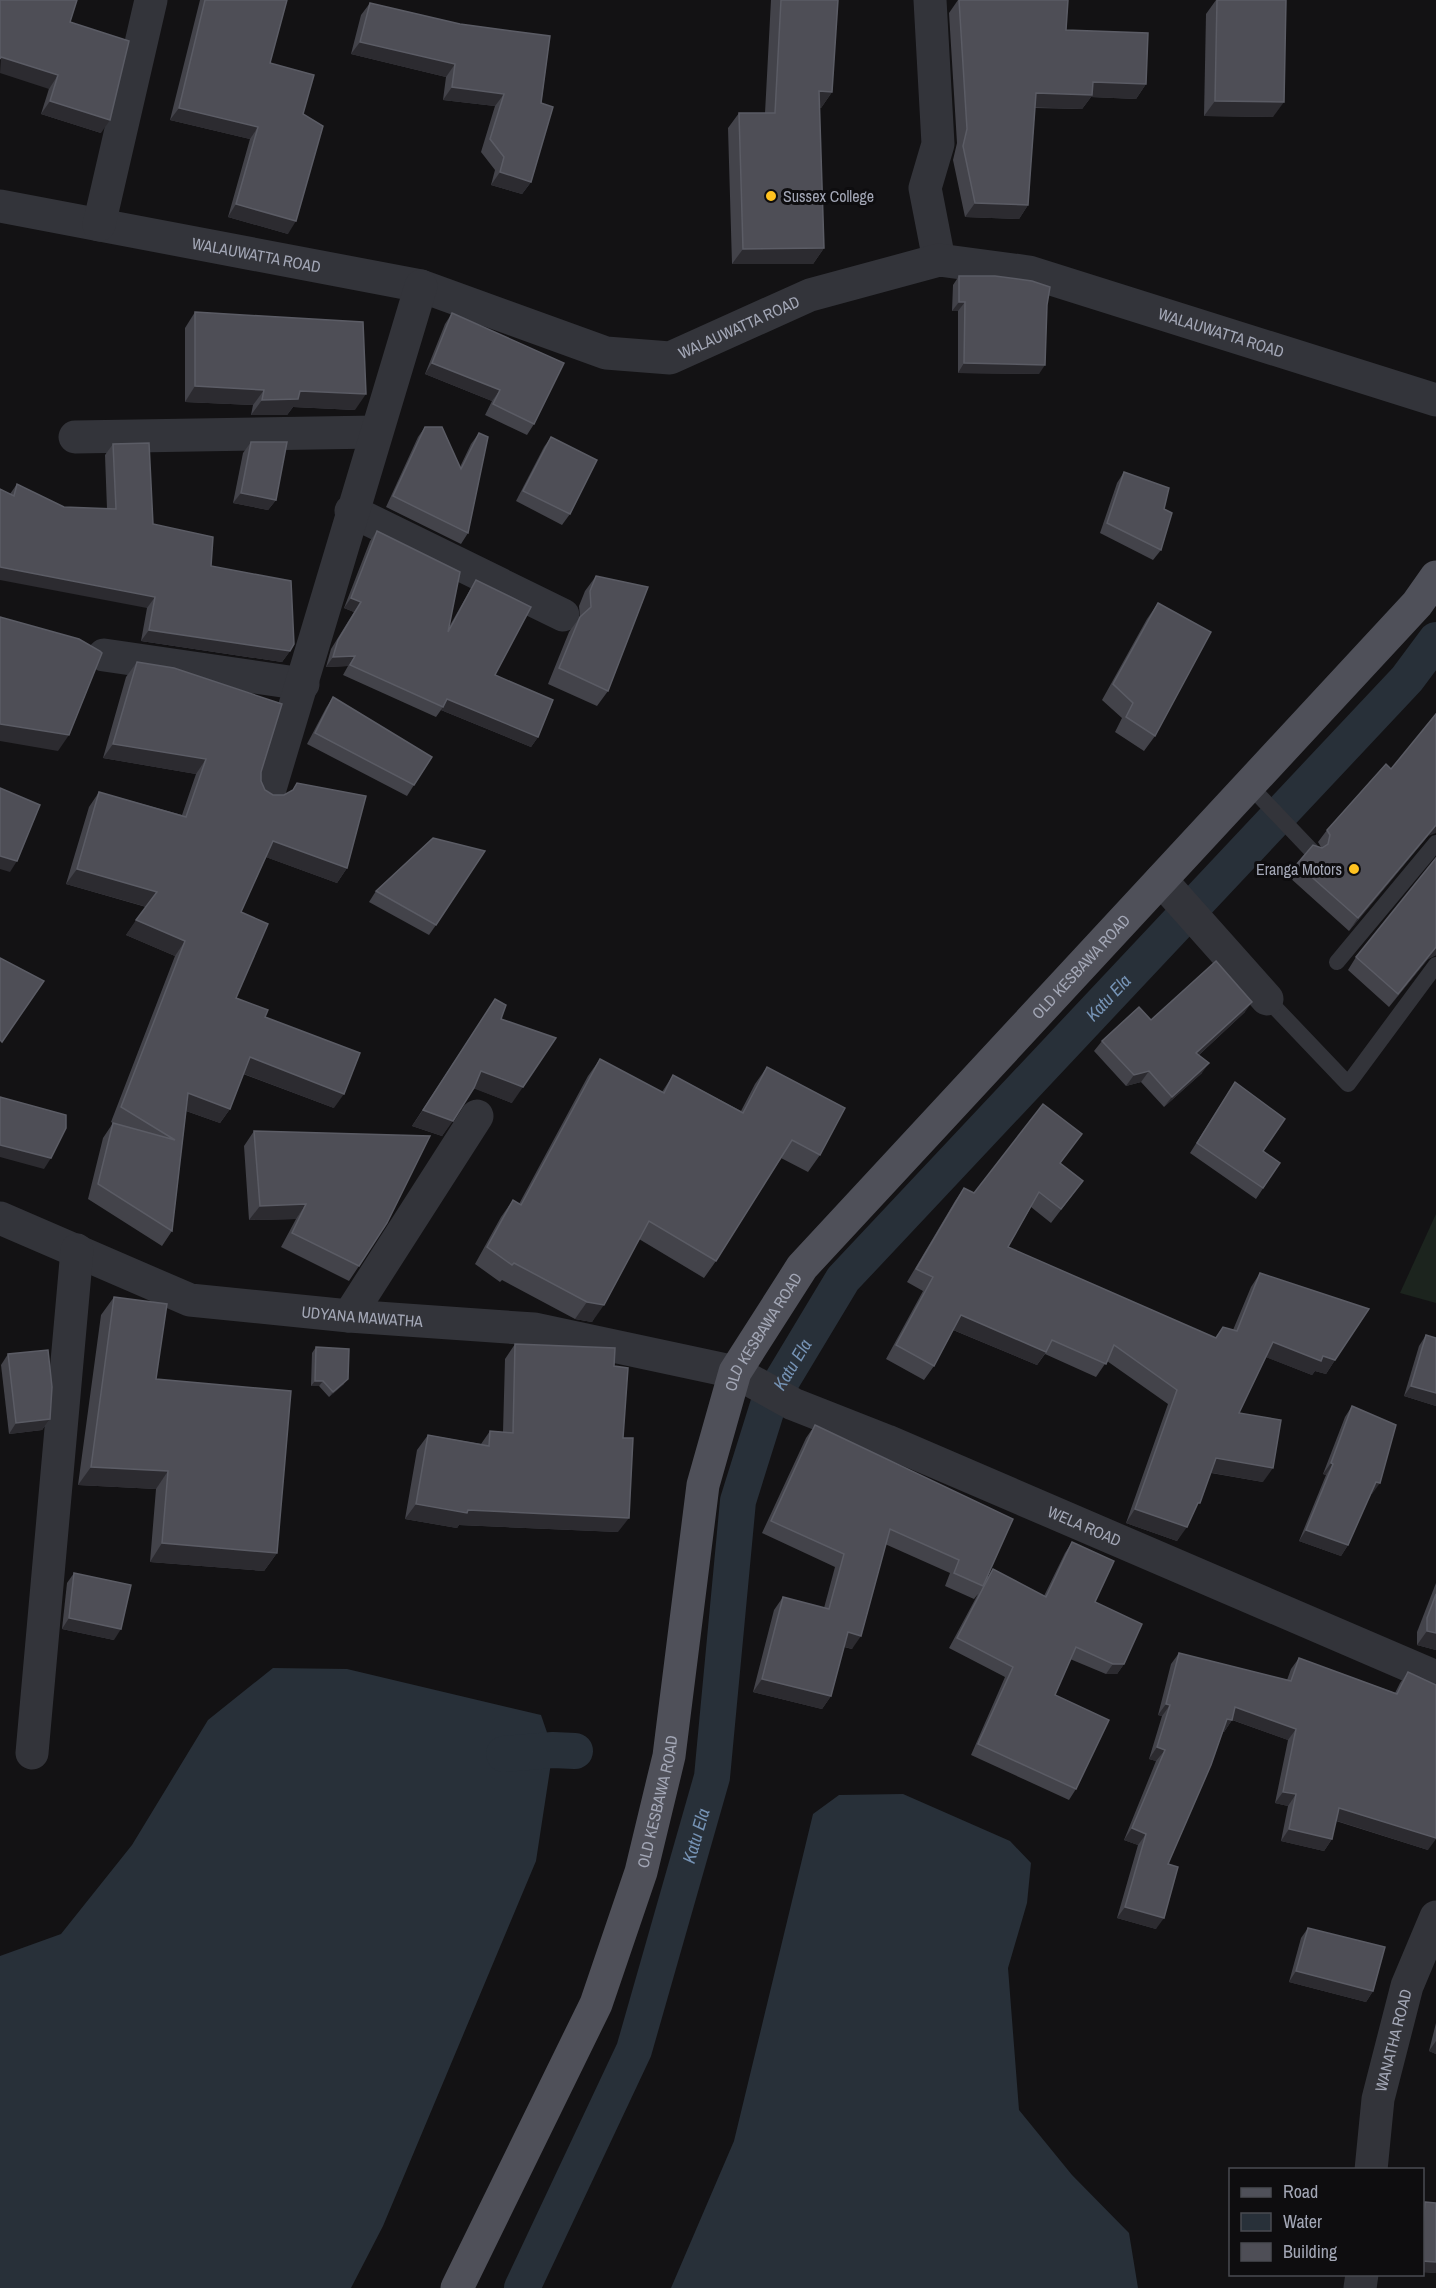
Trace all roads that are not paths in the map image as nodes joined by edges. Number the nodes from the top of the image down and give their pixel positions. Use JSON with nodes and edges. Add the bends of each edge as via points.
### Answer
{"nodes":[{"id":1,"x":151,"y":0,"type":"edge"},
{"id":2,"x":930,"y":0,"type":"edge"},
{"id":3,"x":0,"y":206,"type":"edge"},
{"id":4,"x":99,"y":225,"type":"junction"},
{"id":5,"x":939,"y":260,"type":"junction"},
{"id":6,"x":421,"y":285,"type":"junction"},
{"id":7,"x":1436,"y":400,"type":"edge"},
{"id":8,"x":376,"y":432,"type":"junction"},
{"id":9,"x":75,"y":438,"type":"dead end"},
{"id":10,"x":351,"y":511,"type":"junction"},
{"id":11,"x":1436,"y":577,"type":"edge"},
{"id":12,"x":563,"y":615,"type":"dead end"},
{"id":13,"x":104,"y":655,"type":"edge"},
{"id":14,"x":303,"y":684,"type":"junction"},
{"id":15,"x":1250,"y":786,"type":"junction"},
{"id":16,"x":269,"y":792,"type":"edge"},
{"id":17,"x":1436,"y":843,"type":"edge"},
{"id":18,"x":1311,"y":850,"type":"edge"},
{"id":19,"x":1161,"y":880,"type":"junction"},
{"id":20,"x":1337,"y":962,"type":"dead end"},
{"id":21,"x":1436,"y":965,"type":"edge"},
{"id":22,"x":1267,"y":999,"type":"joint"},
{"id":23,"x":477,"y":1116,"type":"dead end"},
{"id":24,"x":0,"y":1218,"type":"edge"},
{"id":25,"x":77,"y":1250,"type":"junction"},
{"id":26,"x":349,"y":1316,"type":"junction"},
{"id":27,"x":745,"y":1377,"type":"junction"},
{"id":28,"x":1436,"y":1677,"type":"edge"},
{"id":29,"x":32,"y":1753,"type":"dead end"},
{"id":30,"x":1436,"y":1917,"type":"edge"},
{"id":31,"x":1371,"y":2168,"type":"edge"},
{"id":32,"x":457,"y":2288,"type":"edge"}],
"edges":[{"from":1,"to":4,"type":"street"},
{"from":2,"to":5,"type":"street","via":[[938,144],[925,188]]},
{"from":3,"to":4,"type":"street","name":"WALAUWATTA ROAD"},
{"from":4,"to":6,"type":"street","name":"WALAUWATTA ROAD"},
{"from":5,"to":6,"type":"street","name":"WALAUWATTA ROAD","via":[[810,295],[670,358],[606,353]]},
{"from":5,"to":7,"type":"street","name":"WALAUWATTA ROAD","via":[[1029,272]]},
{"from":6,"to":8,"type":"street"},
{"from":8,"to":9,"type":"street"},
{"from":8,"to":10,"type":"street"},
{"from":10,"to":12,"type":"street"},
{"from":10,"to":14,"type":"street"},
{"from":11,"to":15,"type":"main road","name":"OLD KESBAWA ROAD","via":[[1418,604]]},
{"from":13,"to":14,"type":"street"},
{"from":14,"to":16,"type":"street"},
{"from":15,"to":18,"type":"lane"},
{"from":15,"to":19,"type":"main road","name":"OLD KESBAWA ROAD"},
{"from":17,"to":20,"type":"lane"},
{"from":19,"to":22,"type":"street"},
{"from":19,"to":27,"type":"main road","name":"OLD KESBAWA ROAD","via":[[802,1267]]},
{"from":21,"to":22,"type":"lane","via":[[1348,1084]]},
{"from":23,"to":26,"type":"street"},
{"from":24,"to":25,"type":"street","name":"UDYANA MAWATHA"},
{"from":25,"to":26,"type":"street","name":"UDYANA MAWATHA","via":[[190,1300]]},
{"from":25,"to":29,"type":"street"},
{"from":26,"to":27,"type":"street","name":"UDYANA MAWATHA","via":[[534,1329]]},
{"from":27,"to":28,"type":"street","name":"WELA ROAD","via":[[793,1404]]},
{"from":27,"to":32,"type":"main road","name":"OLD KESBAWA ROAD","via":[[703,1485],[669,1756],[641,1872],[596,2004]]},
{"from":30,"to":31,"type":"street","name":"WANATHA ROAD","via":[[1407,1986],[1381,2088]]}]}
